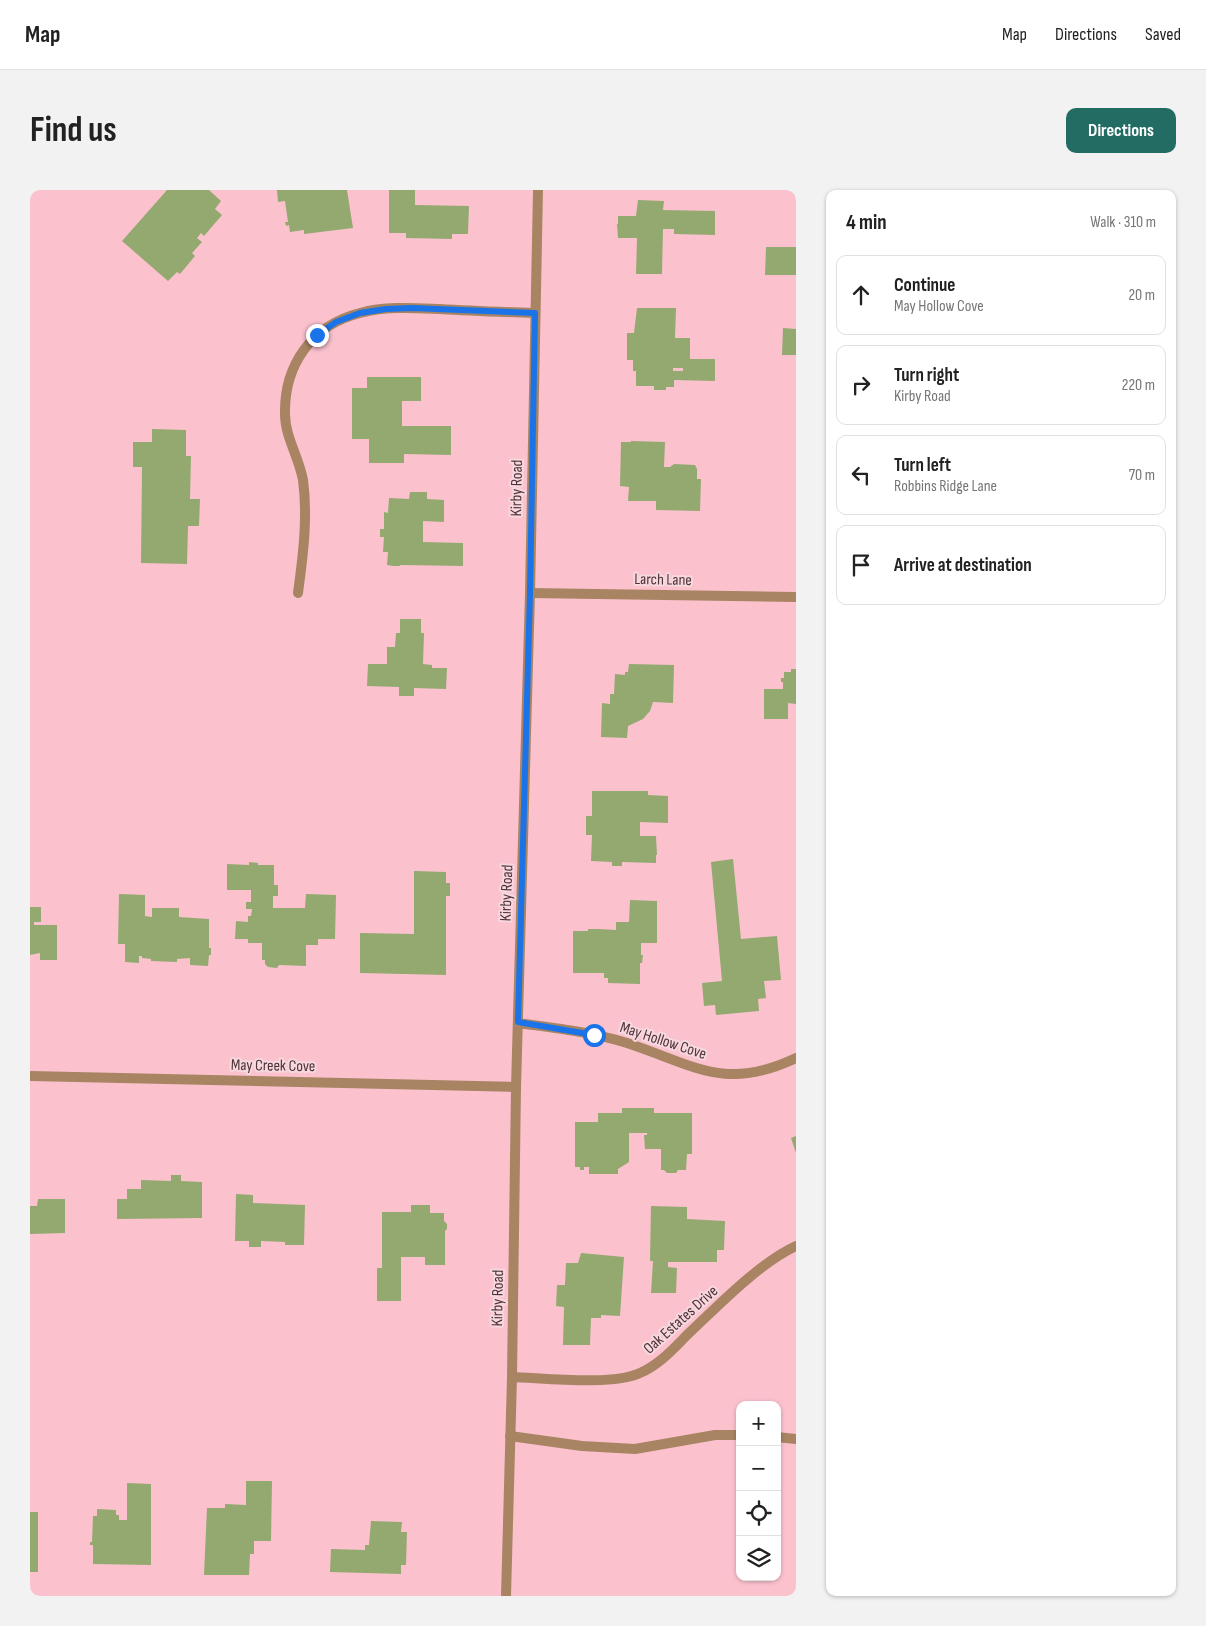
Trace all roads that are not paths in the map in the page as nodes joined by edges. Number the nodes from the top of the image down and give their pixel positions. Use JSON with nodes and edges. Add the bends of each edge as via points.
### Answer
{"nodes":[{"id":1,"x":538,"y":190,"type":"edge"},
{"id":2,"x":535,"y":313,"type":"junction"},
{"id":3,"x":298,"y":593,"type":"dead end"},
{"id":4,"x":530,"y":593,"type":"junction"},
{"id":5,"x":796,"y":598,"type":"edge"},
{"id":6,"x":518,"y":1022,"type":"junction"},
{"id":7,"x":796,"y":1058,"type":"edge"},
{"id":8,"x":30,"y":1076,"type":"edge"},
{"id":9,"x":516,"y":1087,"type":"junction"},
{"id":10,"x":796,"y":1246,"type":"edge"},
{"id":11,"x":512,"y":1377,"type":"junction"},
{"id":12,"x":736,"y":1435,"type":"edge"},
{"id":13,"x":510,"y":1436,"type":"junction"},
{"id":14,"x":781,"y":1437,"type":"edge"},
{"id":15,"x":796,"y":1439,"type":"edge"},
{"id":16,"x":506,"y":1596,"type":"edge"}],
"edges":[{"from":1,"to":2,"type":"street","name":"Kirby Road"},
{"from":2,"to":3,"type":"street","via":[[412,308],[360,313],[336,322],[317,335],[302,352],[286,391],[285,415],[305,501]]},
{"from":2,"to":4,"type":"street","name":"Kirby Road"},
{"from":4,"to":5,"type":"street","name":"Larch Lane"},
{"from":4,"to":6,"type":"street","name":"Kirby Road"},
{"from":6,"to":7,"type":"street","name":"May Hollow Cove","via":[[626,1043],[719,1074],[764,1070]]},
{"from":6,"to":9,"type":"street","name":"Kirby Road"},
{"from":8,"to":9,"type":"street","name":"May Creek Cove"},
{"from":9,"to":11,"type":"street","name":"Kirby Road"},
{"from":10,"to":11,"type":"street","name":"Oak Estates Drive","via":[[762,1269],[658,1362],[639,1374],[589,1380]]},
{"from":11,"to":13,"type":"street","name":"Kirby Road"},
{"from":12,"to":13,"type":"street","via":[[714,1435],[635,1449]]},
{"from":13,"to":16,"type":"street","name":"Kirby Road"},
{"from":14,"to":15,"type":"street"}]}
